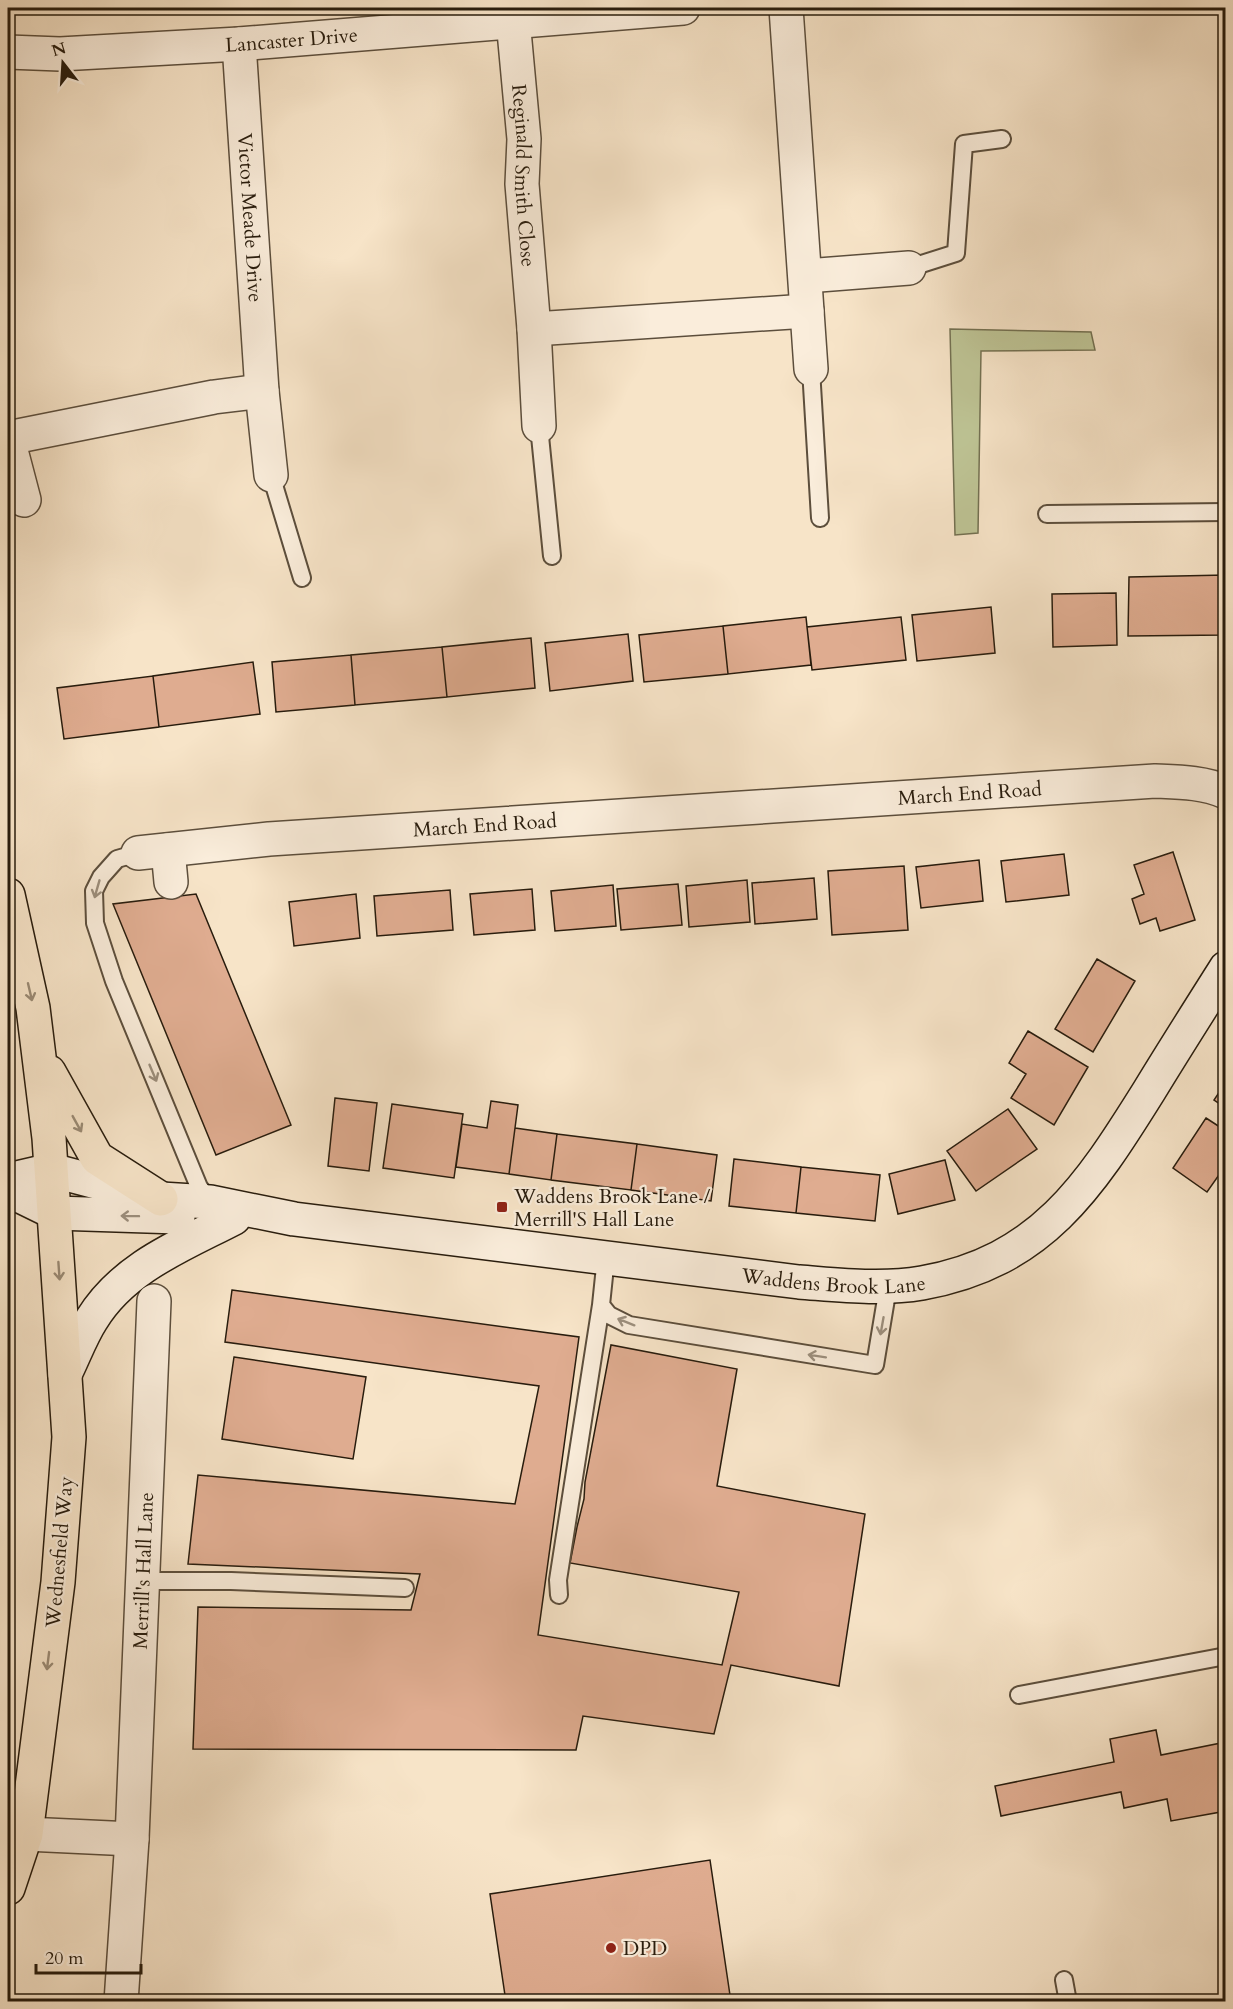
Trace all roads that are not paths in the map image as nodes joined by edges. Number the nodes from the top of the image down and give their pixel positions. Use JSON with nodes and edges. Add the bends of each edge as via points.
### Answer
{"nodes":[{"id":1,"x":683,"y":8,"type":"edge"},
{"id":2,"x":786,"y":8,"type":"edge"},
{"id":3,"x":600,"y":10,"type":"edge"},
{"id":4,"x":513,"y":20,"type":"junction"},
{"id":5,"x":329,"y":22,"type":"edge"},
{"id":6,"x":238,"y":44,"type":"junction"},
{"id":7,"x":8,"y":52,"type":"edge"},
{"id":8,"x":1002,"y":139,"type":"dead end"},
{"id":9,"x":909,"y":268,"type":"joint"},
{"id":10,"x":806,"y":276,"type":"junction"},
{"id":11,"x":807,"y":311,"type":"junction"},
{"id":12,"x":534,"y":329,"type":"junction"},
{"id":13,"x":811,"y":369,"type":"joint"},
{"id":14,"x":262,"y":391,"type":"junction"},
{"id":15,"x":538,"y":426,"type":"joint"},
{"id":16,"x":8,"y":439,"type":"edge"},
{"id":17,"x":271,"y":475,"type":"joint"},
{"id":18,"x":24,"y":500,"type":"dead end"},
{"id":19,"x":1226,"y":512,"type":"edge"},
{"id":20,"x":1047,"y":514,"type":"dead end"},
{"id":21,"x":820,"y":518,"type":"dead end"},
{"id":22,"x":552,"y":556,"type":"dead end"},
{"id":23,"x":302,"y":578,"type":"dead end"},
{"id":24,"x":1226,"y":792,"type":"edge"},
{"id":25,"x":153,"y":852,"type":"junction"},
{"id":26,"x":171,"y":882,"type":"dead end"},
{"id":27,"x":8,"y":894,"type":"edge"},
{"id":28,"x":1226,"y":968,"type":"edge"},
{"id":29,"x":40,"y":1054,"type":"junction"},
{"id":30,"x":51,"y":1170,"type":"junction"},
{"id":31,"x":8,"y":1180,"type":"edge"},
{"id":32,"x":8,"y":1190,"type":"edge"},
{"id":33,"x":161,"y":1199,"type":"junction"},
{"id":34,"x":222,"y":1210,"type":"junction"},
{"id":35,"x":55,"y":1213,"type":"junction"},
{"id":36,"x":606,"y":1257,"type":"junction"},
{"id":37,"x":888,"y":1287,"type":"junction"},
{"id":38,"x":154,"y":1301,"type":"dead end"},
{"id":39,"x":601,"y":1305,"type":"junction"},
{"id":40,"x":65,"y":1374,"type":"junction"},
{"id":41,"x":143,"y":1581,"type":"junction"},
{"id":42,"x":405,"y":1588,"type":"dead end"},
{"id":43,"x":559,"y":1595,"type":"dead end"},
{"id":44,"x":1226,"y":1656,"type":"edge"},
{"id":45,"x":1019,"y":1695,"type":"dead end"},
{"id":46,"x":17,"y":1832,"type":"edge"},
{"id":47,"x":132,"y":1839,"type":"junction"},
{"id":48,"x":8,"y":1888,"type":"edge"},
{"id":49,"x":1064,"y":1980,"type":"dead end"},
{"id":50,"x":121,"y":2001,"type":"edge"},
{"id":51,"x":1068,"y":2001,"type":"edge"}],
"edges":[{"from":1,"to":3,"type":"street","name":"Lancaster Drive"},
{"from":2,"to":10,"type":"street"},
{"from":3,"to":4,"type":"street","name":"Lancaster Drive"},
{"from":4,"to":5,"type":"street","name":"Lancaster Drive"},
{"from":4,"to":12,"type":"street","name":"Reginald Smith Close"},
{"from":5,"to":6,"type":"street","name":"Lancaster Drive"},
{"from":6,"to":7,"type":"street","name":"Lancaster Drive","via":[[60,54]]},
{"from":6,"to":14,"type":"street","name":"Victor Meade Drive"},
{"from":8,"to":9,"type":"lane","via":[[963,144],[957,253]]},
{"from":9,"to":10,"type":"street"},
{"from":10,"to":11,"type":"street"},
{"from":11,"to":12,"type":"street"},
{"from":11,"to":13,"type":"street"},
{"from":12,"to":15,"type":"street","name":"Reginald Smith Close"},
{"from":13,"to":21,"type":"lane"},
{"from":14,"to":16,"type":"street","via":[[214,397]]},
{"from":14,"to":17,"type":"street","name":"Victor Meade Drive"},
{"from":15,"to":22,"type":"lane"},
{"from":16,"to":18,"type":"street"},
{"from":17,"to":23,"type":"lane"},
{"from":19,"to":20,"type":"lane"},
{"from":24,"to":25,"type":"street","name":"March End Road","via":[[1188,783],[1155,781],[281,839]]},
{"from":25,"to":26,"type":"street"},
{"from":25,"to":34,"type":"lane","name":"March End Road","one_way":true,"via":[[117,859],[101,877],[94,891],[95,924],[114,981],[199,1187]]},
{"from":27,"to":29,"type":"main road","name":"Wednesfield Way","one_way":true},
{"from":28,"to":37,"type":"street","name":"Waddens Brook Lane","via":[[1116,1144],[1059,1215],[1024,1244],[990,1264],[921,1283]]},
{"from":29,"to":30,"type":"main road","name":"Wednesfield Way"},
{"from":29,"to":33,"type":"main road","one_way":true,"via":[[97,1158]]},
{"from":30,"to":31,"type":"street"},
{"from":30,"to":33,"type":"street"},
{"from":30,"to":35,"type":"main road","name":"Wednesfield Way"},
{"from":32,"to":35,"type":"street"},
{"from":33,"to":34,"type":"street"},
{"from":34,"to":35,"type":"street","one_way":true},
{"from":34,"to":36,"type":"street","name":"Waddens Brook Lane"},
{"from":34,"to":40,"type":"street","via":[[112,1292],[92,1319]]},
{"from":35,"to":40,"type":"main road","name":"Wednesfield Way","one_way":true},
{"from":36,"to":37,"type":"street","name":"Waddens Brook Lane","via":[[799,1282]]},
{"from":36,"to":39,"type":"lane"},
{"from":37,"to":39,"type":"lane","one_way":true,"via":[[875,1365],[629,1325],[609,1315]]},
{"from":38,"to":41,"type":"street","name":"Merrill's Hall Lane"},
{"from":39,"to":43,"type":"lane","via":[[558,1580]]},
{"from":40,"to":46,"type":"main road","name":"Wednesfield Way","one_way":true,"via":[[69,1437],[58,1582]]},
{"from":41,"to":42,"type":"lane"},
{"from":41,"to":47,"type":"street","name":"Merrill's Hall Lane"},
{"from":44,"to":45,"type":"lane"},
{"from":46,"to":47,"type":"street"},
{"from":46,"to":48,"type":"main road","name":"Wednesfield Way"},
{"from":47,"to":50,"type":"street","name":"Merrill's Hall Lane"},
{"from":49,"to":51,"type":"lane"}]}
